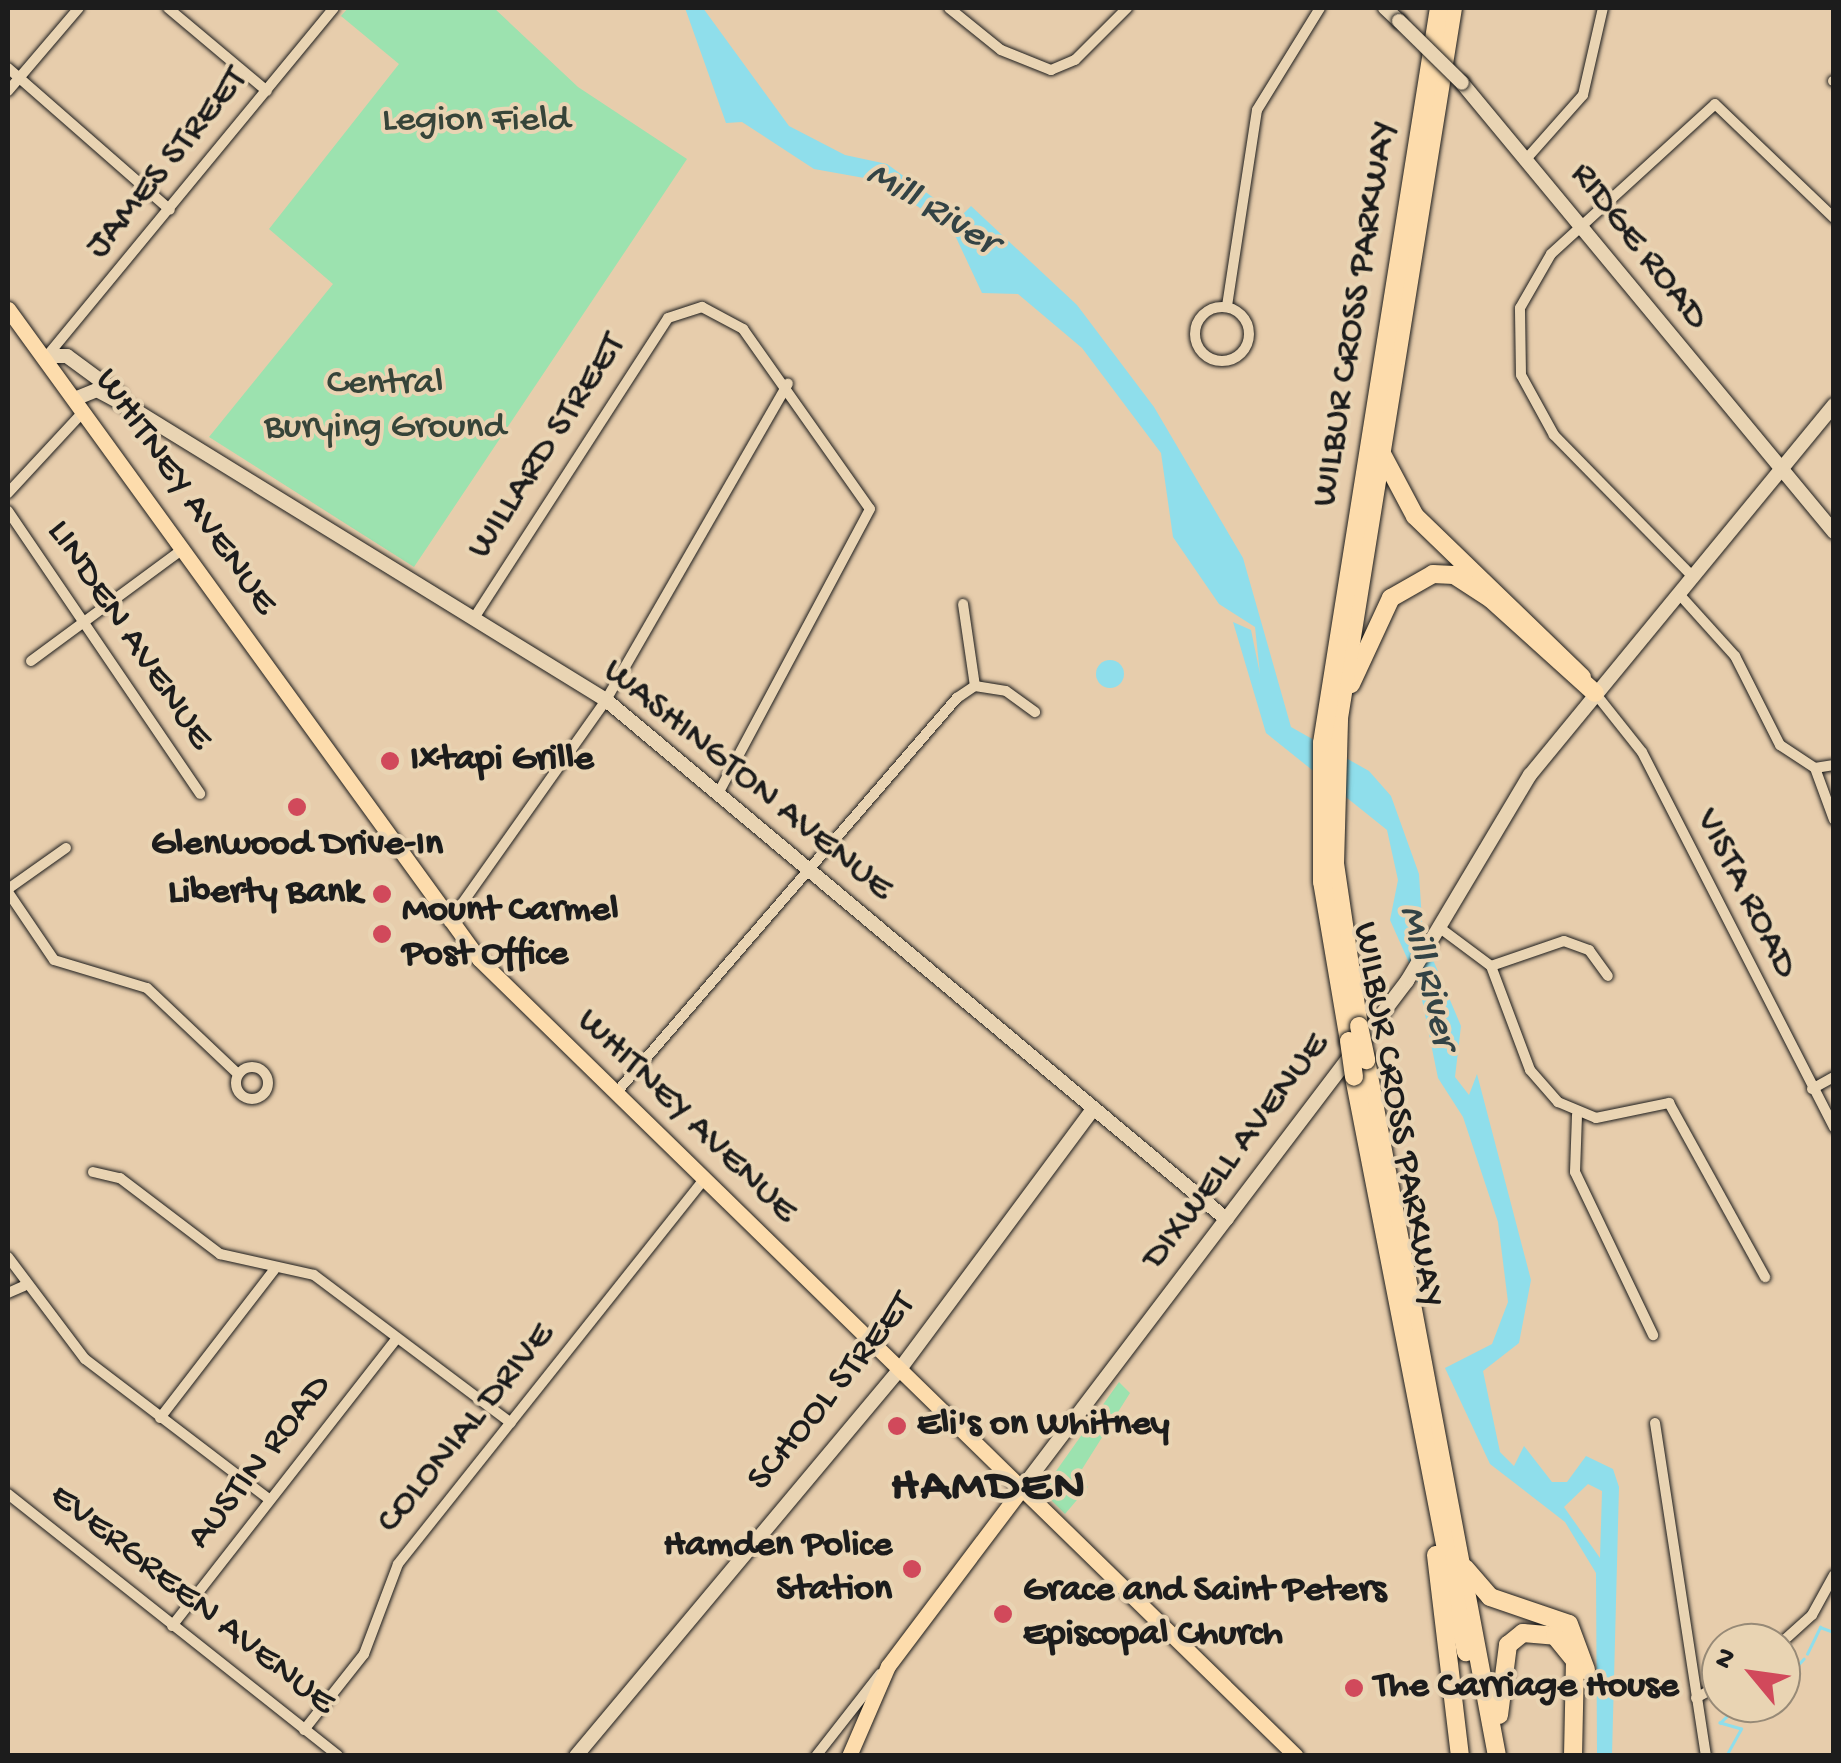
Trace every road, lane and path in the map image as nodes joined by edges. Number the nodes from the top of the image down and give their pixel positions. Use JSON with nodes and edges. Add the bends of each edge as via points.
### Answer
{"nodes":[{"id":1,"x":79,"y":8,"type":"edge"},
{"id":2,"x":168,"y":8,"type":"edge"},
{"id":3,"x":334,"y":8,"type":"edge"},
{"id":4,"x":949,"y":8,"type":"edge"},
{"id":5,"x":1128,"y":8,"type":"edge"},
{"id":6,"x":1320,"y":8,"type":"edge"},
{"id":7,"x":1385,"y":8,"type":"edge"},
{"id":8,"x":1439,"y":8,"type":"edge"},
{"id":9,"x":1453,"y":8,"type":"edge"},
{"id":10,"x":1603,"y":8,"type":"edge"},
{"id":11,"x":8,"y":68,"type":"edge"},
{"id":12,"x":19,"y":78,"type":"junction"},
{"id":13,"x":8,"y":91,"type":"edge"},
{"id":14,"x":267,"y":91,"type":"junction"},
{"id":15,"x":1528,"y":158,"type":"junction"},
{"id":16,"x":170,"y":210,"type":"junction"},
{"id":17,"x":1834,"y":218,"type":"edge"},
{"id":18,"x":1579,"y":227,"type":"junction"},
{"id":19,"x":1227,"y":306,"type":"junction"},
{"id":20,"x":8,"y":309,"type":"edge"},
{"id":21,"x":47,"y":356,"type":"junction"},
{"id":22,"x":788,"y":384,"type":"junction"},
{"id":23,"x":80,"y":405,"type":"junction"},
{"id":24,"x":1834,"y":405,"type":"edge"},
{"id":25,"x":138,"y":412,"type":"junction"},
{"id":26,"x":1380,"y":449,"type":"junction"},
{"id":27,"x":1780,"y":470,"type":"junction"},
{"id":28,"x":8,"y":492,"type":"edge"},
{"id":29,"x":8,"y":511,"type":"edge"},
{"id":30,"x":1834,"y":532,"type":"edge"},
{"id":31,"x":184,"y":548,"type":"junction"},
{"id":32,"x":1693,"y":577,"type":"junction"},
{"id":33,"x":1680,"y":594,"type":"junction"},
{"id":34,"x":963,"y":604,"type":"dead end"},
{"id":35,"x":474,"y":618,"type":"junction"},
{"id":36,"x":82,"y":624,"type":"junction"},
{"id":37,"x":31,"y":661,"type":"dead end"},
{"id":38,"x":975,"y":686,"type":"junction"},
{"id":39,"x":1594,"y":693,"type":"junction"},
{"id":40,"x":606,"y":700,"type":"junction"},
{"id":41,"x":1036,"y":712,"type":"dead end"},
{"id":42,"x":1338,"y":718,"type":"junction"},
{"id":43,"x":1329,"y":748,"type":"junction"},
{"id":44,"x":1834,"y":765,"type":"edge"},
{"id":45,"x":1816,"y":768,"type":"junction"},
{"id":46,"x":200,"y":794,"type":"dead end"},
{"id":47,"x":717,"y":794,"type":"junction"},
{"id":48,"x":1834,"y":820,"type":"edge"},
{"id":49,"x":66,"y":848,"type":"dead end"},
{"id":50,"x":803,"y":869,"type":"junction"},
{"id":51,"x":8,"y":891,"type":"edge"},
{"id":52,"x":448,"y":923,"type":"junction"},
{"id":53,"x":1440,"y":928,"type":"junction"},
{"id":54,"x":1490,"y":966,"type":"junction"},
{"id":55,"x":1608,"y":976,"type":"dead end"},
{"id":56,"x":1354,"y":1034,"type":"junction"},
{"id":57,"x":238,"y":1074,"type":"dead end"},
{"id":58,"x":1834,"y":1077,"type":"edge"},
{"id":59,"x":1812,"y":1089,"type":"junction"},
{"id":60,"x":616,"y":1093,"type":"junction"},
{"id":61,"x":1092,"y":1110,"type":"junction"},
{"id":62,"x":1578,"y":1116,"type":"junction"},
{"id":63,"x":1834,"y":1128,"type":"edge"},
{"id":64,"x":93,"y":1172,"type":"dead end"},
{"id":65,"x":704,"y":1179,"type":"junction"},
{"id":66,"x":1226,"y":1219,"type":"junction"},
{"id":67,"x":8,"y":1256,"type":"edge"},
{"id":68,"x":274,"y":1270,"type":"junction"},
{"id":69,"x":1764,"y":1278,"type":"dead end"},
{"id":70,"x":24,"y":1286,"type":"junction"},
{"id":71,"x":8,"y":1293,"type":"edge"},
{"id":72,"x":1653,"y":1335,"type":"dead end"},
{"id":73,"x":397,"y":1338,"type":"junction"},
{"id":74,"x":900,"y":1369,"type":"junction"},
{"id":75,"x":160,"y":1418,"type":"junction"},
{"id":76,"x":511,"y":1423,"type":"junction"},
{"id":77,"x":1654,"y":1423,"type":"dead end"},
{"id":78,"x":1022,"y":1488,"type":"junction"},
{"id":79,"x":8,"y":1494,"type":"edge"},
{"id":80,"x":269,"y":1499,"type":"junction"},
{"id":81,"x":1439,"y":1524,"type":"junction"},
{"id":82,"x":1458,"y":1551,"type":"junction"},
{"id":83,"x":1834,"y":1575,"type":"edge"},
{"id":84,"x":172,"y":1626,"type":"junction"},
{"id":85,"x":1801,"y":1626,"type":"edge"},
{"id":86,"x":888,"y":1666,"type":"junction"},
{"id":87,"x":1701,"y":1695,"type":"edge"},
{"id":88,"x":1696,"y":1698,"type":"junction"},
{"id":89,"x":304,"y":1730,"type":"junction"},
{"id":90,"x":338,"y":1756,"type":"edge"},
{"id":91,"x":576,"y":1756,"type":"edge"},
{"id":92,"x":816,"y":1756,"type":"edge"},
{"id":93,"x":850,"y":1756,"type":"edge"},
{"id":94,"x":1296,"y":1756,"type":"edge"},
{"id":95,"x":1460,"y":1756,"type":"edge"},
{"id":96,"x":1486,"y":1756,"type":"edge"},
{"id":97,"x":1499,"y":1756,"type":"edge"},
{"id":98,"x":1573,"y":1756,"type":"edge"},
{"id":99,"x":1584,"y":1756,"type":"edge"},
{"id":100,"x":1706,"y":1756,"type":"edge"}],
"edges":[{"from":1,"to":12,"type":"street"},
{"from":2,"to":14,"type":"street"},
{"from":3,"to":14,"type":"street","name":"JAMES STREET"},
{"from":4,"to":5,"type":"street","via":[[1001,50],[1050,70],[1075,60]]},
{"from":6,"to":19,"type":"street","via":[[1257,110]]},
{"from":7,"to":15,"type":"street","name":"RIDGE ROAD","bridge":true},
{"from":8,"to":43,"type":"highway","name":"WILBUR CROSS PARKWAY"},
{"from":9,"to":26,"type":"highway","name":"WILBUR CROSS PARKWAY"},
{"from":10,"to":15,"type":"street","via":[[1584,95]]},
{"from":11,"to":12,"type":"street"},
{"from":12,"to":13,"type":"street"},
{"from":12,"to":16,"type":"street"},
{"from":14,"to":16,"type":"street","name":"JAMES STREET"},
{"from":15,"to":18,"type":"street","name":"RIDGE ROAD"},
{"from":16,"to":21,"type":"street","name":"JAMES STREET"},
{"from":17,"to":18,"type":"street","via":[[1715,104]]},
{"from":18,"to":27,"type":"street","name":"RIDGE ROAD"},
{"from":18,"to":32,"type":"street","via":[[1541,266],[1520,308],[1521,374],[1554,435]]},
{"from":19,"to":19,"type":"street","via":[[1210,308],[1195,327],[1196,344],[1214,360],[1236,357],[1248,343],[1246,319]]},
{"from":20,"to":21,"type":"main road","name":"WHITNEY AVENUE"},
{"from":21,"to":23,"type":"main road","name":"WHITNEY AVENUE"},
{"from":21,"to":25,"type":"street","name":"WASHINGTON AVENUE","via":[[68,356]]},
{"from":22,"to":35,"type":"street","name":"WILLARD STREET","via":[[743,329],[702,307],[676,312]]},
{"from":22,"to":40,"type":"street"},
{"from":22,"to":47,"type":"street","via":[[870,509]]},
{"from":23,"to":25,"type":"street","name":"WASHINGTON AVENUE","via":[[96,390]]},
{"from":23,"to":28,"type":"street"},
{"from":23,"to":31,"type":"main road","name":"WHITNEY AVENUE"},
{"from":24,"to":27,"type":"street","name":"DIXWELL AVENUE"},
{"from":25,"to":35,"type":"street","name":"WASHINGTON AVENUE"},
{"from":26,"to":39,"type":"highway","via":[[1415,516],[1561,647]]},
{"from":26,"to":42,"type":"highway","name":"WILBUR CROSS PARKWAY"},
{"from":27,"to":30,"type":"street","name":"RIDGE ROAD"},
{"from":27,"to":32,"type":"street","name":"DIXWELL AVENUE"},
{"from":29,"to":36,"type":"street","name":"LINDEN AVENUE"},
{"from":31,"to":36,"type":"street"},
{"from":31,"to":52,"type":"main road","name":"WHITNEY AVENUE"},
{"from":32,"to":33,"type":"street","name":"DIXWELL AVENUE"},
{"from":33,"to":39,"type":"street","name":"DIXWELL AVENUE"},
{"from":33,"to":45,"type":"street","via":[[1735,656],[1780,745]]},
{"from":34,"to":38,"type":"street"},
{"from":35,"to":40,"type":"street","name":"WASHINGTON AVENUE"},
{"from":36,"to":37,"type":"street"},
{"from":36,"to":46,"type":"street","name":"LINDEN AVENUE"},
{"from":38,"to":41,"type":"street","via":[[1006,691]]},
{"from":38,"to":50,"type":"street"},
{"from":39,"to":42,"type":"highway","via":[[1491,599],[1454,576],[1432,574],[1391,598]]},
{"from":39,"to":53,"type":"street","name":"DIXWELL AVENUE","via":[[1510,804]]},
{"from":39,"to":59,"type":"street","name":"VISTA ROAD","via":[[1642,752]]},
{"from":40,"to":47,"type":"street","name":"WASHINGTON AVENUE"},
{"from":40,"to":52,"type":"street"},
{"from":42,"to":43,"type":"highway","name":"WILBUR CROSS PARKWAY"},
{"from":43,"to":56,"type":"highway","name":"WILBUR CROSS PARKWAY"},
{"from":44,"to":45,"type":"street"},
{"from":45,"to":48,"type":"street"},
{"from":47,"to":50,"type":"street","name":"WASHINGTON AVENUE"},
{"from":49,"to":51,"type":"street"},
{"from":50,"to":60,"type":"street"},
{"from":50,"to":61,"type":"street","name":"WASHINGTON AVENUE"},
{"from":51,"to":57,"type":"street","via":[[54,960],[147,988]]},
{"from":52,"to":60,"type":"main road","name":"WHITNEY AVENUE"},
{"from":53,"to":54,"type":"street"},
{"from":53,"to":66,"type":"street","name":"DIXWELL AVENUE"},
{"from":54,"to":55,"type":"street","via":[[1564,941],[1589,950]]},
{"from":54,"to":62,"type":"street","via":[[1530,1070]]},
{"from":56,"to":81,"type":"highway","name":"WILBUR CROSS PARKWAY","bridge":true,"via":[[1354,1077]]},
{"from":56,"to":82,"type":"highway","name":"WILBUR CROSS PARKWAY","bridge":true,"via":[[1366,1060]]},
{"from":58,"to":59,"type":"street"},
{"from":59,"to":63,"type":"street","name":"VISTA ROAD"},
{"from":60,"to":65,"type":"main road","name":"WHITNEY AVENUE"},
{"from":61,"to":66,"type":"street","name":"WASHINGTON AVENUE"},
{"from":61,"to":74,"type":"street","name":"SCHOOL STREET"},
{"from":62,"to":69,"type":"street","via":[[1669,1103]]},
{"from":62,"to":72,"type":"street","via":[[1574,1172]]},
{"from":64,"to":68,"type":"street","via":[[120,1178],[220,1254]]},
{"from":65,"to":74,"type":"main road","name":"WHITNEY AVENUE"},
{"from":65,"to":76,"type":"street","name":"COLONIAL DRIVE"},
{"from":66,"to":78,"type":"street","name":"DIXWELL AVENUE"},
{"from":67,"to":70,"type":"street"},
{"from":68,"to":73,"type":"street","via":[[314,1275]]},
{"from":68,"to":75,"type":"street"},
{"from":70,"to":71,"type":"street"},
{"from":70,"to":75,"type":"street","via":[[85,1358]]},
{"from":73,"to":76,"type":"street"},
{"from":73,"to":80,"type":"street","name":"AUSTIN ROAD"},
{"from":74,"to":78,"type":"main road","name":"WHITNEY AVENUE"},
{"from":74,"to":91,"type":"street","name":"SCHOOL STREET"},
{"from":75,"to":80,"type":"street"},
{"from":76,"to":89,"type":"street","name":"COLONIAL DRIVE","via":[[398,1564],[364,1654]]},
{"from":77,"to":88,"type":"street"},
{"from":78,"to":86,"type":"main road","name":"DIXWELL AVENUE"},
{"from":78,"to":94,"type":"main road","name":"WHITNEY AVENUE"},
{"from":79,"to":84,"type":"street","name":"EVERGREEN AVENUE"},
{"from":80,"to":84,"type":"street","name":"AUSTIN ROAD"},
{"from":81,"to":95,"type":"highway"},
{"from":81,"to":96,"type":"highway","name":"WILBUR CROSS PARKWAY"},
{"from":82,"to":97,"type":"highway","name":"WILBUR CROSS PARKWAY"},
{"from":82,"to":99,"type":"highway","via":[[1481,1592],[1545,1610],[1576,1634],[1586,1662]]},
{"from":83,"to":85,"type":"street"},
{"from":84,"to":89,"type":"street","name":"EVERGREEN AVENUE"},
{"from":86,"to":92,"type":"street"},
{"from":86,"to":93,"type":"main road","name":"DIXWELL AVENUE"},
{"from":87,"to":88,"type":"street"},
{"from":88,"to":100,"type":"street"},
{"from":89,"to":90,"type":"street","name":"EVERGREEN AVENUE"},
{"from":97,"to":98,"type":"highway","via":[[1499,1662],[1514,1638],[1534,1632],[1562,1641],[1575,1661]]}]}
